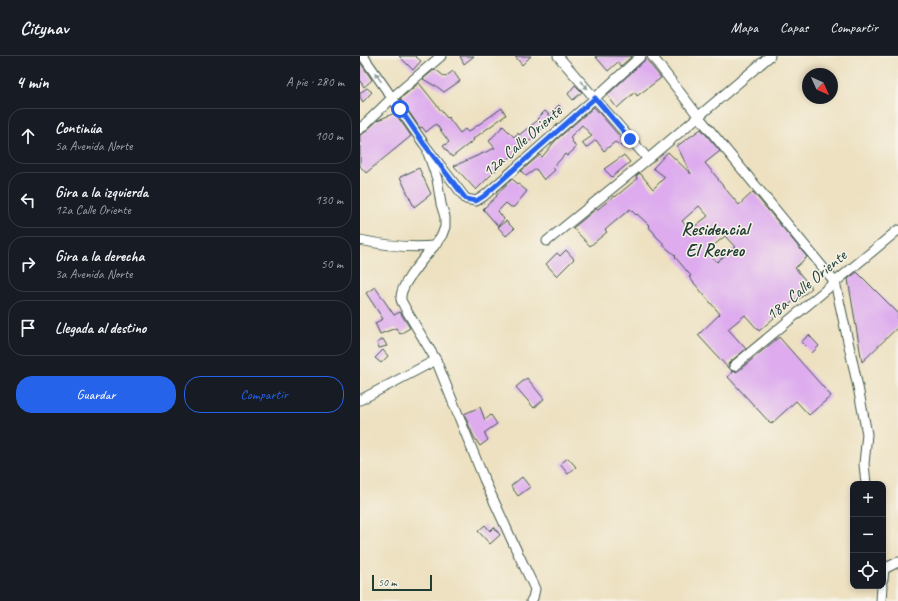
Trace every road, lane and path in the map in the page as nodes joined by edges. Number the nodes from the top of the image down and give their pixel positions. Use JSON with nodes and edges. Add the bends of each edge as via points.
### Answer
{"nodes":[{"id":1,"x":363,"y":56,"type":"edge"},
{"id":2,"x":441,"y":56,"type":"edge"},
{"id":3,"x":558,"y":56,"type":"edge"},
{"id":4,"x":640,"y":56,"type":"edge"},
{"id":5,"x":652,"y":56,"type":"edge"},
{"id":6,"x":770,"y":56,"type":"edge"},
{"id":7,"x":392,"y":98,"type":"junction"},
{"id":8,"x":595,"y":98,"type":"junction"},
{"id":9,"x":699,"y":117,"type":"junction"},
{"id":10,"x":360,"y":129,"type":"edge"},
{"id":11,"x":424,"y":144,"type":"junction"},
{"id":12,"x":648,"y":159,"type":"junction"},
{"id":13,"x":898,"y":230,"type":"edge"},
{"id":14,"x":360,"y":240,"type":"edge"},
{"id":15,"x":547,"y":241,"type":"dead end"},
{"id":16,"x":434,"y":246,"type":"junction"},
{"id":17,"x":835,"y":282,"type":"junction"},
{"id":18,"x":436,"y":360,"type":"junction"},
{"id":19,"x":734,"y":366,"type":"dead end"},
{"id":20,"x":361,"y":397,"type":"edge"},
{"id":21,"x":866,"y":481,"type":"edge"},
{"id":22,"x":898,"y":562,"type":"edge"},
{"id":23,"x":886,"y":566,"type":"edge"},
{"id":24,"x":882,"y":589,"type":"edge"},
{"id":25,"x":880,"y":600,"type":"edge"},
{"id":26,"x":532,"y":601,"type":"edge"}],
"edges":[{"from":7,"to":1,"type":"street","one_way":true},
{"from":2,"to":7,"type":"street"},
{"from":3,"to":8,"type":"street","one_way":true},
{"from":4,"to":8,"type":"street","name":"12a Calle Oriente"},
{"from":5,"to":9,"type":"street"},
{"from":6,"to":9,"type":"street"},
{"from":7,"to":10,"type":"street"},
{"from":7,"to":11,"type":"street"},
{"from":8,"to":11,"type":"street","name":"12a Calle Oriente","via":[[476,201],[466,199]]},
{"from":8,"to":12,"type":"street"},
{"from":9,"to":12,"type":"street"},
{"from":9,"to":17,"type":"street"},
{"from":11,"to":16,"type":"street","via":[[437,179],[445,217],[442,235]]},
{"from":12,"to":15,"type":"street"},
{"from":13,"to":17,"type":"street","name":"18a Calle Oriente"},
{"from":14,"to":16,"type":"street"},
{"from":16,"to":18,"type":"street","via":[[410,276],[401,291],[401,299]]},
{"from":17,"to":19,"type":"street","name":"18a Calle Oriente"},
{"from":17,"to":21,"type":"street","via":[[867,434],[864,464]]},
{"from":18,"to":20,"type":"street"},
{"from":18,"to":26,"type":"street","via":[[484,479],[535,589]]},
{"from":22,"to":23,"type":"street"},
{"from":24,"to":25,"type":"street"}]}
